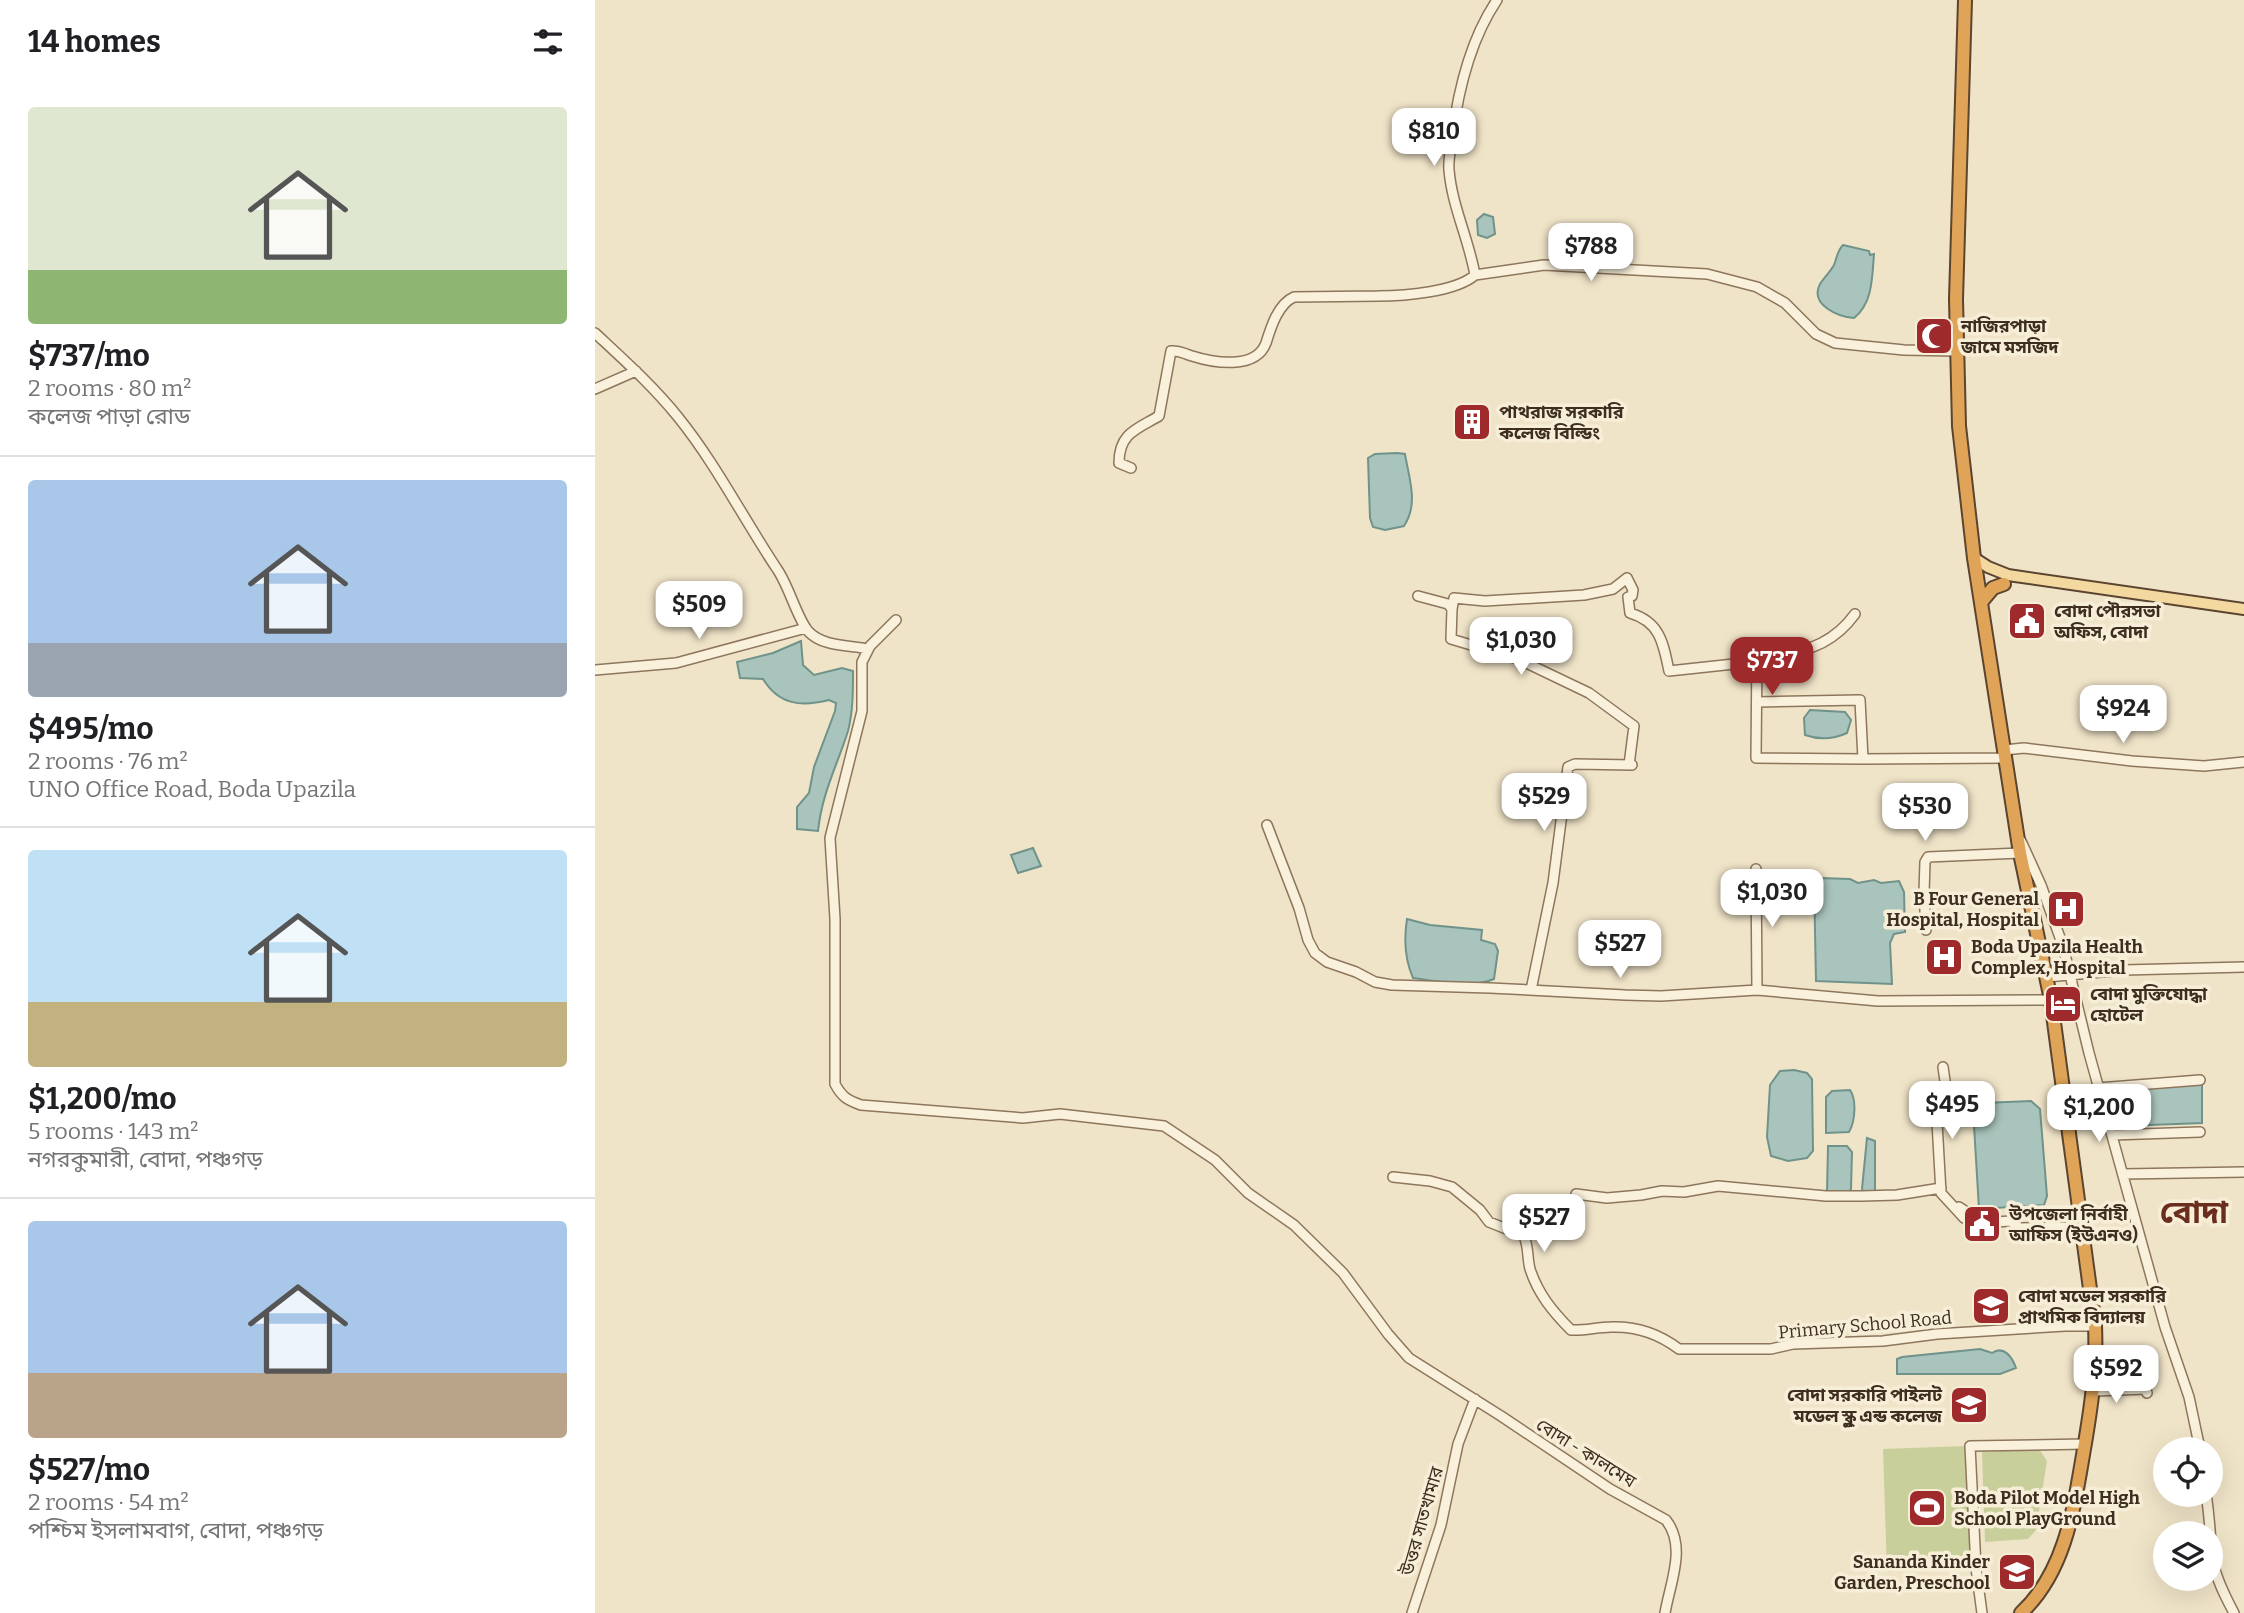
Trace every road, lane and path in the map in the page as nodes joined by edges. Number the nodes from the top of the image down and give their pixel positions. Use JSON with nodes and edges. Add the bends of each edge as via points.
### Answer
{"nodes":[{"id":1,"x":1497,"y":0,"type":"edge"},
{"id":2,"x":1965,"y":0,"type":"edge"},
{"id":3,"x":1475,"y":275,"type":"junction"},
{"id":4,"x":595,"y":333,"type":"edge"},
{"id":5,"x":1957,"y":351,"type":"junction"},
{"id":6,"x":636,"y":371,"type":"junction"},
{"id":7,"x":595,"y":389,"type":"edge"},
{"id":8,"x":1131,"y":468,"type":"dead end"},
{"id":9,"x":1974,"y":558,"type":"junction"},
{"id":10,"x":1978,"y":579,"type":"junction"},
{"id":11,"x":2038,"y":579,"type":"junction"},
{"id":12,"x":2004,"y":584,"type":"junction"},
{"id":13,"x":1418,"y":596,"type":"dead end"},
{"id":14,"x":1982,"y":601,"type":"junction"},
{"id":15,"x":1452,"y":609,"type":"junction"},
{"id":16,"x":2244,"y":609,"type":"edge"},
{"id":17,"x":1855,"y":614,"type":"dead end"},
{"id":18,"x":896,"y":620,"type":"dead end"},
{"id":19,"x":806,"y":628,"type":"junction"},
{"id":20,"x":868,"y":649,"type":"junction"},
{"id":21,"x":1757,"y":652,"type":"junction"},
{"id":22,"x":595,"y":670,"type":"edge"},
{"id":23,"x":1758,"y":702,"type":"dead end"},
{"id":24,"x":2005,"y":754,"type":"junction"},
{"id":25,"x":1863,"y":759,"type":"junction"},
{"id":26,"x":2244,"y":761,"type":"edge"},
{"id":27,"x":1267,"y":825,"type":"dead end"},
{"id":28,"x":2017,"y":833,"type":"junction"},
{"id":29,"x":2020,"y":853,"type":"junction"},
{"id":30,"x":1756,"y":869,"type":"dead end"},
{"id":31,"x":1926,"y":930,"type":"dead end"},
{"id":32,"x":2244,"y":967,"type":"edge"},
{"id":33,"x":2070,"y":975,"type":"junction"},
{"id":34,"x":2047,"y":977,"type":"junction"},
{"id":35,"x":1531,"y":990,"type":"junction"},
{"id":36,"x":1757,"y":990,"type":"junction"},
{"id":37,"x":2051,"y":1000,"type":"junction"},
{"id":38,"x":1943,"y":1067,"type":"dead end"},
{"id":39,"x":2200,"y":1080,"type":"dead end"},
{"id":40,"x":2098,"y":1088,"type":"junction"},
{"id":41,"x":2200,"y":1132,"type":"dead end"},
{"id":42,"x":2112,"y":1135,"type":"junction"},
{"id":43,"x":2244,"y":1172,"type":"edge"},
{"id":44,"x":2123,"y":1174,"type":"junction"},
{"id":45,"x":1393,"y":1177,"type":"dead end"},
{"id":46,"x":1941,"y":1188,"type":"junction"},
{"id":47,"x":1576,"y":1194,"type":"dead end"},
{"id":48,"x":1949,"y":1203,"type":"junction"},
{"id":49,"x":1964,"y":1218,"type":"dead end"},
{"id":50,"x":2081,"y":1227,"type":"junction"},
{"id":51,"x":2095,"y":1326,"type":"junction"},
{"id":52,"x":2095,"y":1391,"type":"dead end"},
{"id":53,"x":2147,"y":1393,"type":"dead end"},
{"id":54,"x":1475,"y":1399,"type":"junction"},
{"id":55,"x":2197,"y":1437,"type":"edge"},
{"id":56,"x":2085,"y":1444,"type":"junction"},
{"id":57,"x":2208,"y":1507,"type":"edge"},
{"id":58,"x":1412,"y":1613,"type":"edge"},
{"id":59,"x":1665,"y":1613,"type":"edge"},
{"id":60,"x":1982,"y":1613,"type":"edge"},
{"id":61,"x":2021,"y":1613,"type":"edge"},
{"id":62,"x":2234,"y":1613,"type":"edge"}],
"edges":[{"from":1,"to":3,"type":"street","via":[[1473,48],[1457,102],[1449,169]]},
{"from":2,"to":5,"type":"highway"},
{"from":3,"to":5,"type":"street","via":[[1544,265],[1707,274],[1757,287],[1784,303],[1816,334],[1835,343]]},
{"from":3,"to":8,"type":"street","via":[[1468,282],[1410,296],[1294,297],[1274,320],[1263,350],[1237,363],[1171,351],[1159,416],[1122,442],[1119,463]]},
{"from":4,"to":6,"type":"street"},
{"from":5,"to":9,"type":"highway","via":[[1959,426]]},
{"from":6,"to":7,"type":"street"},
{"from":6,"to":19,"type":"street","via":[[679,418],[721,477],[786,582]]},
{"from":9,"to":10,"type":"highway"},
{"from":9,"to":11,"type":"main road","via":[[2008,575]]},
{"from":10,"to":12,"type":"main road"},
{"from":10,"to":14,"type":"highway"},
{"from":11,"to":12,"type":"main road"},
{"from":11,"to":16,"type":"main road"},
{"from":12,"to":14,"type":"highway","via":[[1993,588]]},
{"from":13,"to":15,"type":"street"},
{"from":14,"to":24,"type":"highway"},
{"from":15,"to":21,"type":"street","via":[[1454,598],[1485,601],[1584,595],[1613,589],[1627,578],[1633,590],[1628,597],[1630,613],[1650,621],[1666,652],[1669,671],[1734,664]]},
{"from":15,"to":35,"type":"street","via":[[1451,639],[1518,659],[1589,694],[1634,726],[1631,765],[1568,767],[1553,883]]},
{"from":17,"to":21,"type":"street","via":[[1843,630],[1811,648]]},
{"from":18,"to":20,"type":"street"},
{"from":19,"to":20,"type":"street","via":[[825,641]]},
{"from":19,"to":22,"type":"street","via":[[676,663]]},
{"from":20,"to":54,"type":"street","name":"বোদা - কালমেঘ","via":[[862,662],[862,712],[830,838],[835,1084],[841,1094],[861,1105],[1023,1118],[1060,1114],[1164,1126],[1215,1160],[1248,1193],[1294,1225],[1343,1273],[1409,1358]]},
{"from":21,"to":25,"type":"street","via":[[1756,758]]},
{"from":23,"to":25,"type":"street","via":[[1860,700]]},
{"from":24,"to":25,"type":"street"},
{"from":24,"to":26,"type":"street","via":[[2024,748],[2204,766]]},
{"from":24,"to":28,"type":"highway"},
{"from":27,"to":35,"type":"street","via":[[1308,940],[1327,962],[1392,985]]},
{"from":28,"to":29,"type":"highway"},
{"from":28,"to":33,"type":"street","via":[[2041,885]]},
{"from":29,"to":31,"type":"street","via":[[1928,858]]},
{"from":29,"to":34,"type":"highway"},
{"from":30,"to":36,"type":"street"},
{"from":32,"to":33,"type":"street"},
{"from":33,"to":34,"type":"street"},
{"from":33,"to":40,"type":"street"},
{"from":34,"to":37,"type":"highway"},
{"from":35,"to":36,"type":"street","via":[[1661,996]]},
{"from":36,"to":37,"type":"street","via":[[1878,1001]]},
{"from":37,"to":50,"type":"highway"},
{"from":38,"to":46,"type":"street","via":[[1947,1095],[1937,1122]]},
{"from":39,"to":40,"type":"street"},
{"from":40,"to":42,"type":"street"},
{"from":41,"to":42,"type":"street"},
{"from":42,"to":44,"type":"street"},
{"from":43,"to":44,"type":"street"},
{"from":44,"to":55,"type":"street"},
{"from":45,"to":51,"type":"street","name":"Primary School Road","via":[[1453,1187],[1489,1222],[1524,1236],[1529,1267],[1548,1306],[1571,1330],[1646,1330],[1679,1349],[1770,1349]]},
{"from":46,"to":47,"type":"street","via":[[1862,1196],[1717,1186],[1607,1198]]},
{"from":46,"to":48,"type":"street"},
{"from":48,"to":49,"type":"street"},
{"from":48,"to":50,"type":"street","via":[[1974,1217],[2011,1221],[2019,1228]]},
{"from":50,"to":51,"type":"highway"},
{"from":51,"to":56,"type":"highway","via":[[2094,1383]]},
{"from":52,"to":53,"type":"street","via":[[2146,1389]]},
{"from":54,"to":58,"type":"street","name":"উত্তর সাতখামার","via":[[1458,1444],[1441,1525]]},
{"from":54,"to":59,"type":"street","name":"বোদা - কালমেঘ","via":[[1610,1489],[1666,1520],[1675,1539],[1676,1568]]},
{"from":56,"to":60,"type":"street","via":[[1970,1447]]},
{"from":56,"to":61,"type":"highway","via":[[2061,1551],[2040,1592]]},
{"from":57,"to":62,"type":"street","via":[[2213,1562]]}]}
